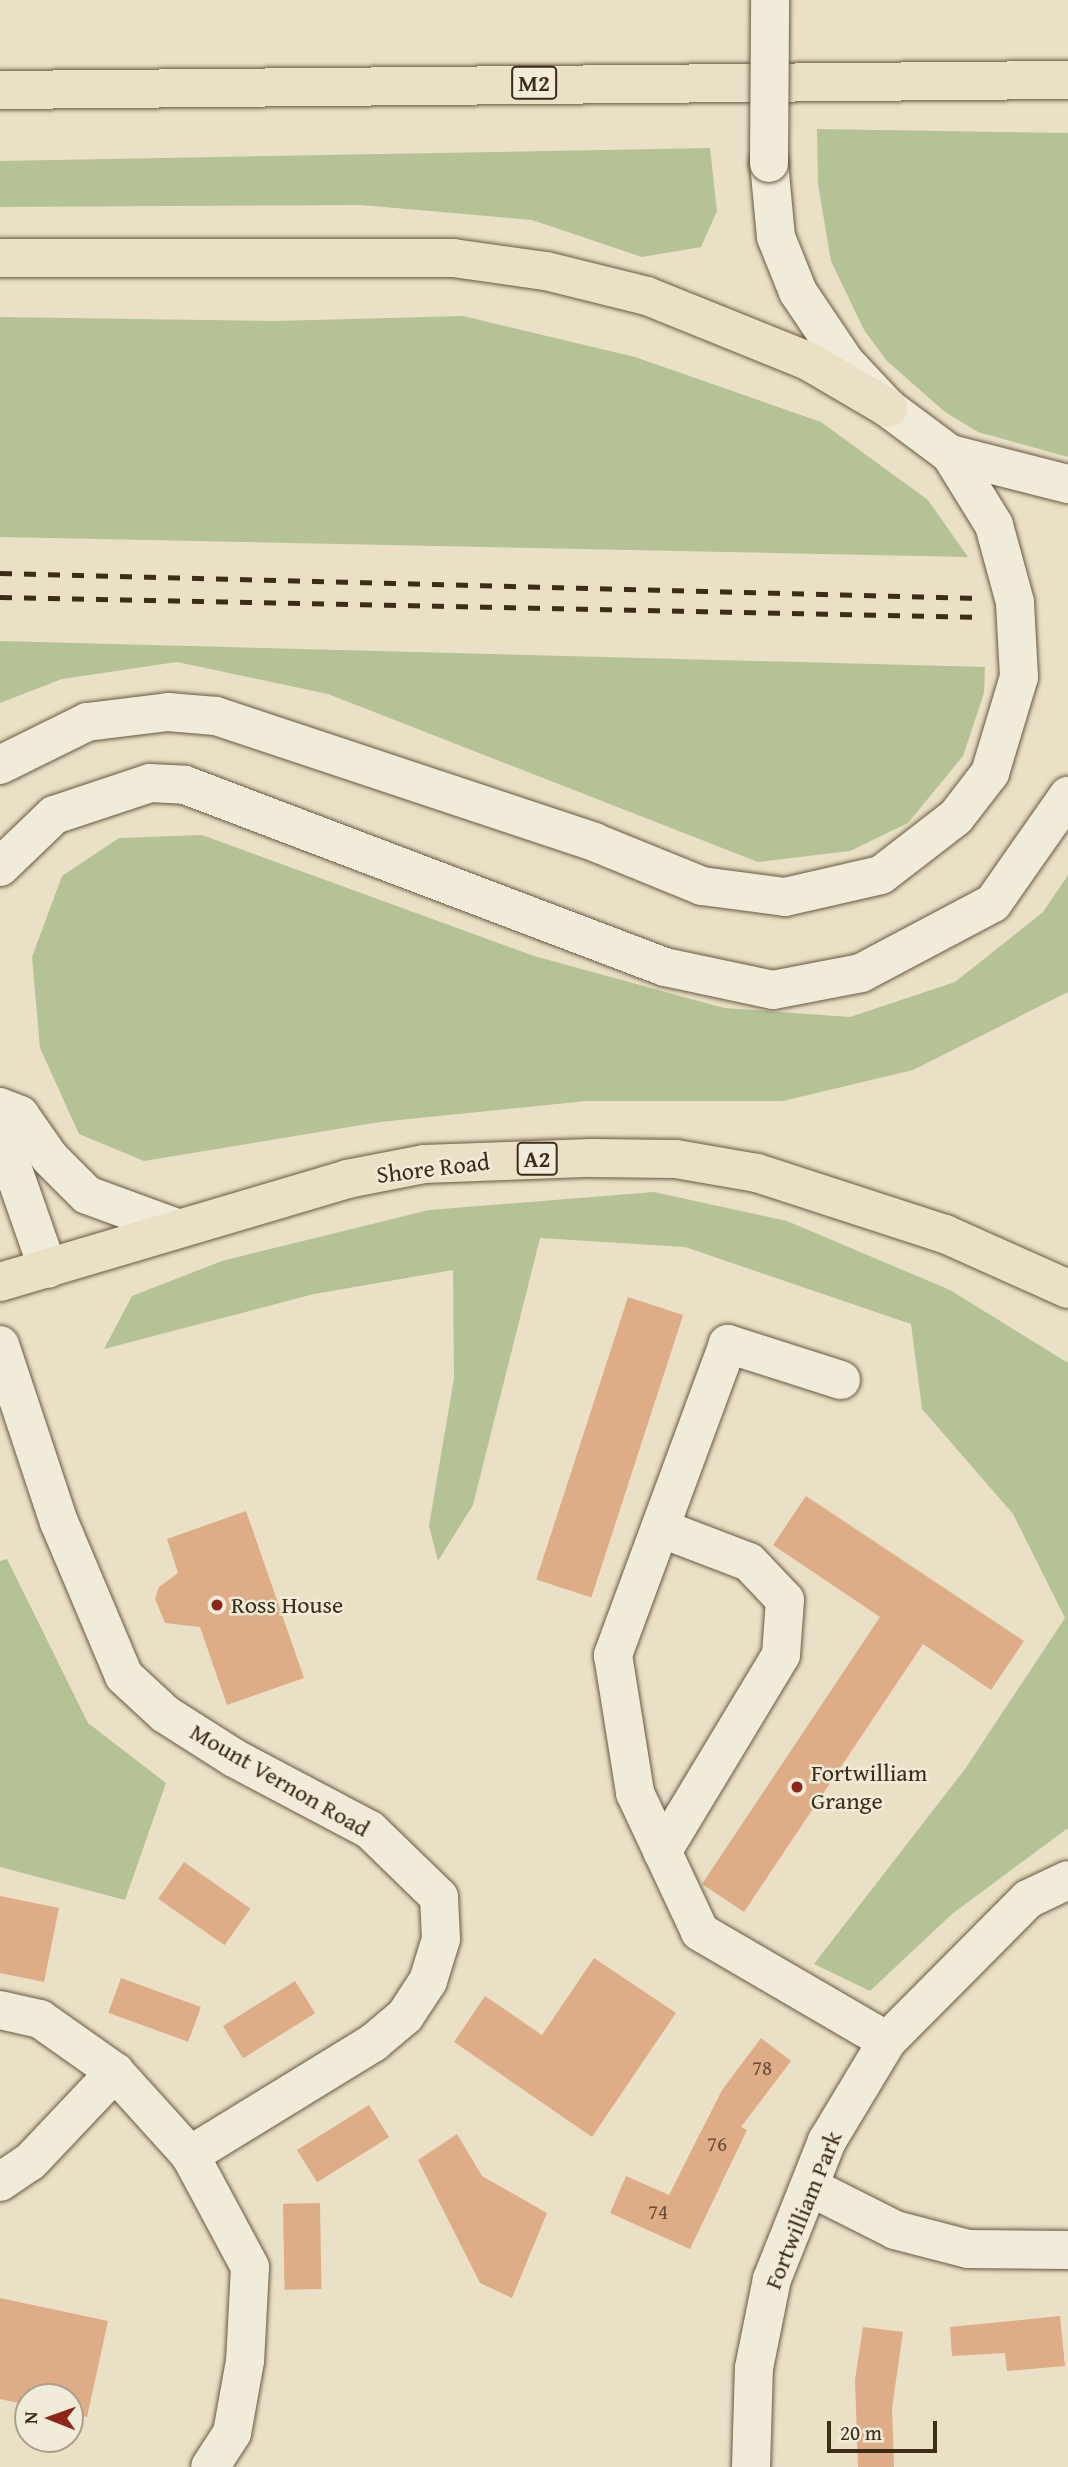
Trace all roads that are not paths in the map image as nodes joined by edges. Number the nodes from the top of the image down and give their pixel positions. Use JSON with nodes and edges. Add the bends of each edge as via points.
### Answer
{"nodes":[{"id":1,"x":770,"y":0,"type":"edge"},
{"id":2,"x":1068,"y":80,"type":"edge"},
{"id":3,"x":0,"y":90,"type":"edge"},
{"id":4,"x":0,"y":258,"type":"edge"},
{"id":5,"x":888,"y":408,"type":"junction"},
{"id":6,"x":950,"y":454,"type":"junction"},
{"id":7,"x":1068,"y":484,"type":"edge"},
{"id":8,"x":0,"y":765,"type":"edge"},
{"id":9,"x":1068,"y":796,"type":"edge"},
{"id":10,"x":0,"y":867,"type":"edge"},
{"id":11,"x":0,"y":1107,"type":"edge"},
{"id":12,"x":0,"y":1132,"type":"edge"},
{"id":13,"x":177,"y":1228,"type":"junction"},
{"id":14,"x":48,"y":1269,"type":"junction"},
{"id":15,"x":0,"y":1282,"type":"edge"},
{"id":16,"x":1068,"y":1289,"type":"edge"},
{"id":17,"x":0,"y":1345,"type":"edge"},
{"id":18,"x":841,"y":1380,"type":"dead end"},
{"id":19,"x":660,"y":1528,"type":"junction"},
{"id":20,"x":662,"y":1852,"type":"junction"},
{"id":21,"x":1068,"y":1880,"type":"edge"},
{"id":22,"x":0,"y":2010,"type":"edge"},
{"id":23,"x":887,"y":2041,"type":"junction"},
{"id":24,"x":115,"y":2072,"type":"junction"},
{"id":25,"x":190,"y":2155,"type":"junction"},
{"id":26,"x":0,"y":2182,"type":"edge"},
{"id":27,"x":810,"y":2187,"type":"junction"},
{"id":28,"x":1068,"y":2250,"type":"edge"},
{"id":29,"x":210,"y":2467,"type":"edge"},
{"id":30,"x":751,"y":2467,"type":"edge"}],
"edges":[{"from":1,"to":5,"type":"street","bridge":true,"via":[[769,163],[776,236],[799,292],[845,362]]},
{"from":2,"to":3,"type":"main road","number":"M2"},
{"from":4,"to":5,"type":"main road","via":[[453,258],[546,271],[647,296],[808,361]]},
{"from":5,"to":6,"type":"street"},
{"from":6,"to":7,"type":"street"},
{"from":6,"to":8,"type":"street","via":[[994,525],[1016,602],[1019,677],[990,773],[956,817],[881,875],[785,897],[702,886],[594,842],[216,716],[168,712],[97,720],[46,737]]},
{"from":9,"to":10,"type":"street","via":[[993,903],[861,973],[773,990],[665,967],[185,785],[150,783],[87,800],[54,815]]},
{"from":11,"to":13,"type":"street","via":[[20,1115],[83,1192]]},
{"from":12,"to":14,"type":"street"},
{"from":13,"to":14,"type":"main road","name":"Shore Road","number":"A2"},
{"from":13,"to":16,"type":"main road","name":"Shore Road","number":"A2","via":[[347,1179],[424,1164],[676,1160],[757,1173],[864,1205]]},
{"from":14,"to":15,"type":"main road","name":"Shore Road","number":"A2"},
{"from":17,"to":25,"type":"street","name":"Mount Vernon Road","via":[[78,1573],[124,1676],[165,1714],[234,1758],[370,1830],[439,1897],[441,1939],[428,1981],[405,2016],[373,2043]]},
{"from":18,"to":19,"type":"street","via":[[728,1344]]},
{"from":19,"to":20,"type":"street","via":[[613,1655],[635,1793]]},
{"from":19,"to":20,"type":"street","via":[[749,1562],[785,1600],[781,1655]]},
{"from":20,"to":23,"type":"street","via":[[700,1932]]},
{"from":21,"to":23,"type":"street","name":"Fortwilliam Park","via":[[1028,1899]]},
{"from":22,"to":24,"type":"street","via":[[40,2019]]},
{"from":23,"to":27,"type":"street","name":"Fortwilliam Park","via":[[827,2141]]},
{"from":24,"to":25,"type":"street"},
{"from":24,"to":26,"type":"street","via":[[30,2162]]},
{"from":25,"to":29,"type":"street","via":[[250,2267],[246,2361],[232,2433]]},
{"from":27,"to":28,"type":"street","via":[[895,2230],[968,2249]]},
{"from":27,"to":30,"type":"street","name":"Fortwilliam Park","via":[[772,2279],[754,2368]]}]}
